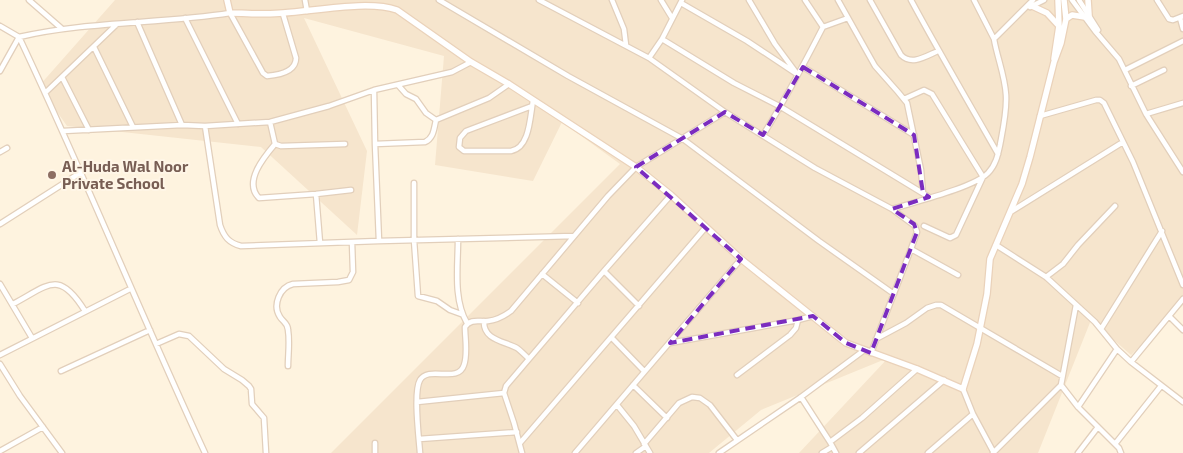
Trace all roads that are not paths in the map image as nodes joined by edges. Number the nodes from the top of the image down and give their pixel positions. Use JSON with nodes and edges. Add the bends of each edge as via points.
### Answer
{"nodes":[{"id":1,"x":29,"y":0,"type":"edge"},
{"id":2,"x":227,"y":0,"type":"edge"},
{"id":3,"x":305,"y":0,"type":"edge"},
{"id":4,"x":439,"y":0,"type":"edge"},
{"id":5,"x":539,"y":0,"type":"edge"},
{"id":6,"x":612,"y":0,"type":"edge"},
{"id":7,"x":661,"y":0,"type":"edge"},
{"id":8,"x":749,"y":0,"type":"edge"},
{"id":9,"x":805,"y":0,"type":"edge"},
{"id":10,"x":838,"y":0,"type":"edge"},
{"id":11,"x":870,"y":0,"type":"edge"},
{"id":12,"x":911,"y":0,"type":"edge"},
{"id":13,"x":974,"y":0,"type":"edge"},
{"id":14,"x":1044,"y":0,"type":"edge"},
{"id":15,"x":1058,"y":0,"type":"edge"},
{"id":16,"x":1064,"y":0,"type":"edge"},
{"id":17,"x":1072,"y":0,"type":"edge"},
{"id":18,"x":1079,"y":0,"type":"edge"},
{"id":19,"x":1088,"y":0,"type":"edge"},
{"id":20,"x":1157,"y":0,"type":"edge"},
{"id":21,"x":682,"y":1,"type":"edge"},
{"id":22,"x":1032,"y":2,"type":"edge"},
{"id":23,"x":307,"y":10,"type":"junction"},
{"id":24,"x":230,"y":13,"type":"junction"},
{"id":25,"x":283,"y":14,"type":"junction"},
{"id":26,"x":1087,"y":16,"type":"junction"},
{"id":27,"x":1181,"y":17,"type":"edge"},
{"id":28,"x":185,"y":18,"type":"junction"},
{"id":29,"x":672,"y":18,"type":"junction"},
{"id":30,"x":848,"y":18,"type":"junction"},
{"id":31,"x":1066,"y":19,"type":"junction"},
{"id":32,"x":137,"y":22,"type":"junction"},
{"id":33,"x":116,"y":25,"type":"junction"},
{"id":34,"x":0,"y":26,"type":"edge"},
{"id":35,"x":1059,"y":26,"type":"junction"},
{"id":36,"x":823,"y":27,"type":"junction"},
{"id":37,"x":61,"y":28,"type":"junction"},
{"id":38,"x":1183,"y":29,"type":"edge"},
{"id":39,"x":19,"y":37,"type":"junction"},
{"id":40,"x":994,"y":38,"type":"junction"},
{"id":41,"x":662,"y":39,"type":"junction"},
{"id":42,"x":1183,"y":41,"type":"edge"},
{"id":43,"x":626,"y":45,"type":"junction"},
{"id":44,"x":94,"y":47,"type":"junction"},
{"id":45,"x":938,"y":50,"type":"junction"},
{"id":46,"x":649,"y":58,"type":"junction"},
{"id":47,"x":472,"y":62,"type":"junction"},
{"id":48,"x":1054,"y":62,"type":"junction"},
{"id":49,"x":803,"y":67,"type":"junction"},
{"id":50,"x":1125,"y":70,"type":"junction"},
{"id":51,"x":1164,"y":70,"type":"dead end"},
{"id":52,"x":0,"y":71,"type":"edge"},
{"id":53,"x":797,"y":74,"type":"junction"},
{"id":54,"x":62,"y":76,"type":"junction"},
{"id":55,"x":509,"y":84,"type":"junction"},
{"id":56,"x":398,"y":85,"type":"junction"},
{"id":57,"x":1131,"y":86,"type":"junction"},
{"id":58,"x":374,"y":90,"type":"junction"},
{"id":59,"x":46,"y":92,"type":"junction"},
{"id":60,"x":904,"y":99,"type":"junction"},
{"id":61,"x":1183,"y":103,"type":"edge"},
{"id":62,"x":532,"y":104,"type":"junction"},
{"id":63,"x":780,"y":107,"type":"junction"},
{"id":64,"x":725,"y":112,"type":"junction"},
{"id":65,"x":1146,"y":114,"type":"junction"},
{"id":66,"x":1040,"y":116,"type":"junction"},
{"id":67,"x":436,"y":120,"type":"junction"},
{"id":68,"x":270,"y":122,"type":"junction"},
{"id":69,"x":238,"y":124,"type":"junction"},
{"id":70,"x":182,"y":125,"type":"junction"},
{"id":71,"x":205,"y":126,"type":"junction"},
{"id":72,"x":133,"y":128,"type":"junction"},
{"id":73,"x":89,"y":130,"type":"junction"},
{"id":74,"x":63,"y":131,"type":"junction"},
{"id":75,"x":763,"y":135,"type":"junction"},
{"id":76,"x":914,"y":135,"type":"junction"},
{"id":77,"x":683,"y":139,"type":"junction"},
{"id":78,"x":1123,"y":142,"type":"junction"},
{"id":79,"x":275,"y":144,"type":"junction"},
{"id":80,"x":345,"y":144,"type":"dead end"},
{"id":81,"x":375,"y":144,"type":"junction"},
{"id":82,"x":8,"y":148,"type":"dead end"},
{"id":83,"x":0,"y":152,"type":"edge"},
{"id":84,"x":998,"y":154,"type":"junction"},
{"id":85,"x":636,"y":167,"type":"junction"},
{"id":86,"x":1183,"y":172,"type":"edge"},
{"id":87,"x":80,"y":173,"type":"junction"},
{"id":88,"x":982,"y":177,"type":"junction"},
{"id":89,"x":414,"y":183,"type":"dead end"},
{"id":90,"x":351,"y":190,"type":"dead end"},
{"id":91,"x":923,"y":193,"type":"junction"},
{"id":92,"x":316,"y":194,"type":"junction"},
{"id":93,"x":671,"y":195,"type":"junction"},
{"id":94,"x":929,"y":198,"type":"junction"},
{"id":95,"x":1115,"y":206,"type":"dead end"},
{"id":96,"x":892,"y":209,"type":"junction"},
{"id":97,"x":1012,"y":211,"type":"junction"},
{"id":98,"x":0,"y":224,"type":"edge"},
{"id":99,"x":924,"y":226,"type":"dead end"},
{"id":100,"x":706,"y":227,"type":"junction"},
{"id":101,"x":1162,"y":231,"type":"junction"},
{"id":102,"x":574,"y":236,"type":"junction"},
{"id":103,"x":458,"y":239,"type":"junction"},
{"id":104,"x":414,"y":240,"type":"junction"},
{"id":105,"x":379,"y":241,"type":"junction"},
{"id":106,"x":352,"y":242,"type":"junction"},
{"id":107,"x":320,"y":243,"type":"junction"},
{"id":108,"x":996,"y":245,"type":"junction"},
{"id":109,"x":911,"y":249,"type":"junction"},
{"id":110,"x":741,"y":259,"type":"junction"},
{"id":111,"x":604,"y":271,"type":"junction"},
{"id":112,"x":542,"y":274,"type":"junction"},
{"id":113,"x":958,"y":275,"type":"dead end"},
{"id":114,"x":1046,"y":277,"type":"junction"},
{"id":115,"x":0,"y":284,"type":"edge"},
{"id":116,"x":1183,"y":285,"type":"edge"},
{"id":117,"x":130,"y":289,"type":"junction"},
{"id":118,"x":894,"y":294,"type":"junction"},
{"id":119,"x":1183,"y":299,"type":"edge"},
{"id":120,"x":578,"y":302,"type":"junction"},
{"id":121,"x":13,"y":304,"type":"junction"},
{"id":122,"x":1076,"y":305,"type":"junction"},
{"id":123,"x":639,"y":306,"type":"junction"},
{"id":124,"x":85,"y":311,"type":"junction"},
{"id":125,"x":462,"y":314,"type":"junction"},
{"id":126,"x":813,"y":316,"type":"junction"},
{"id":127,"x":1169,"y":316,"type":"junction"},
{"id":128,"x":798,"y":320,"type":"junction"},
{"id":129,"x":484,"y":321,"type":"junction"},
{"id":130,"x":467,"y":324,"type":"junction"},
{"id":131,"x":980,"y":328,"type":"junction"},
{"id":132,"x":1101,"y":329,"type":"junction"},
{"id":133,"x":150,"y":330,"type":"junction"},
{"id":134,"x":1183,"y":330,"type":"edge"},
{"id":135,"x":32,"y":338,"type":"junction"},
{"id":136,"x":612,"y":338,"type":"junction"},
{"id":137,"x":876,"y":339,"type":"junction"},
{"id":138,"x":670,"y":343,"type":"junction"},
{"id":139,"x":156,"y":344,"type":"junction"},
{"id":140,"x":1116,"y":349,"type":"junction"},
{"id":141,"x":863,"y":351,"type":"junction"},
{"id":142,"x":872,"y":352,"type":"junction"},
{"id":143,"x":0,"y":355,"type":"edge"},
{"id":144,"x":529,"y":359,"type":"junction"},
{"id":145,"x":1131,"y":362,"type":"junction"},
{"id":146,"x":0,"y":364,"type":"edge"},
{"id":147,"x":288,"y":366,"type":"dead end"},
{"id":148,"x":917,"y":369,"type":"junction"},
{"id":149,"x":61,"y":371,"type":"dead end"},
{"id":150,"x":644,"y":371,"type":"junction"},
{"id":151,"x":738,"y":375,"type":"dead end"},
{"id":152,"x":1062,"y":376,"type":"junction"},
{"id":153,"x":944,"y":380,"type":"junction"},
{"id":154,"x":633,"y":384,"type":"junction"},
{"id":155,"x":1061,"y":385,"type":"junction"},
{"id":156,"x":1161,"y":386,"type":"junction"},
{"id":157,"x":963,"y":389,"type":"junction"},
{"id":158,"x":504,"y":393,"type":"junction"},
{"id":159,"x":801,"y":397,"type":"junction"},
{"id":160,"x":418,"y":402,"type":"junction"},
{"id":161,"x":1183,"y":402,"type":"edge"},
{"id":162,"x":617,"y":405,"type":"junction"},
{"id":163,"x":1078,"y":407,"type":"junction"},
{"id":164,"x":973,"y":414,"type":"junction"},
{"id":165,"x":667,"y":418,"type":"junction"},
{"id":166,"x":43,"y":427,"type":"junction"},
{"id":167,"x":1098,"y":427,"type":"junction"},
{"id":168,"x":517,"y":432,"type":"junction"},
{"id":169,"x":419,"y":439,"type":"junction"},
{"id":170,"x":737,"y":440,"type":"junction"},
{"id":171,"x":375,"y":443,"type":"dead end"},
{"id":172,"x":520,"y":443,"type":"junction"},
{"id":173,"x":1115,"y":444,"type":"junction"},
{"id":174,"x":645,"y":445,"type":"junction"},
{"id":175,"x":831,"y":445,"type":"junction"},
{"id":176,"x":0,"y":451,"type":"edge"},
{"id":177,"x":62,"y":453,"type":"edge"},
{"id":178,"x":205,"y":453,"type":"edge"},
{"id":179,"x":266,"y":453,"type":"edge"},
{"id":180,"x":374,"y":453,"type":"edge"},
{"id":181,"x":420,"y":453,"type":"edge"},
{"id":182,"x":522,"y":453,"type":"edge"},
{"id":183,"x":575,"y":453,"type":"edge"},
{"id":184,"x":636,"y":453,"type":"edge"},
{"id":185,"x":650,"y":453,"type":"edge"},
{"id":186,"x":719,"y":453,"type":"edge"},
{"id":187,"x":822,"y":453,"type":"edge"},
{"id":188,"x":836,"y":453,"type":"edge"},
{"id":189,"x":858,"y":453,"type":"edge"},
{"id":190,"x":928,"y":453,"type":"edge"},
{"id":191,"x":994,"y":453,"type":"edge"},
{"id":192,"x":1078,"y":453,"type":"edge"},
{"id":193,"x":1121,"y":453,"type":"edge"}],
"edges":[{"from":1,"to":37,"type":"street"},
{"from":2,"to":24,"type":"street"},
{"from":3,"to":23,"type":"street"},
{"from":4,"to":77,"type":"street"},
{"from":5,"to":43,"type":"street"},
{"from":6,"to":43,"type":"street","via":[[624,29]]},
{"from":7,"to":29,"type":"street"},
{"from":8,"to":53,"type":"street"},
{"from":9,"to":36,"type":"street"},
{"from":10,"to":30,"type":"street"},
{"from":11,"to":45,"type":"street","via":[[905,59],[914,60]]},
{"from":12,"to":45,"type":"street"},
{"from":13,"to":40,"type":"street"},
{"from":14,"to":22,"type":"street"},
{"from":15,"to":35,"type":"street"},
{"from":16,"to":31,"type":"street"},
{"from":17,"to":26,"type":"street"},
{"from":18,"to":26,"type":"street"},
{"from":19,"to":26,"type":"street"},
{"from":20,"to":27,"type":"street","via":[[1169,19]]},
{"from":21,"to":29,"type":"street"},
{"from":21,"to":53,"type":"street"},
{"from":22,"to":35,"type":"street"},
{"from":22,"to":40,"type":"street"},
{"from":23,"to":25,"type":"street"},
{"from":23,"to":47,"type":"street","via":[[368,4],[387,6]]},
{"from":24,"to":25,"type":"street"},
{"from":24,"to":25,"type":"street","via":[[267,76],[282,74],[296,64]]},
{"from":24,"to":28,"type":"street"},
{"from":26,"to":31,"type":"street","via":[[1072,14]]},
{"from":26,"to":50,"type":"street"},
{"from":27,"to":38,"type":"street"},
{"from":28,"to":32,"type":"street"},
{"from":28,"to":69,"type":"street"},
{"from":29,"to":41,"type":"street"},
{"from":30,"to":36,"type":"street"},
{"from":30,"to":60,"type":"street","via":[[875,66]]},
{"from":31,"to":48,"type":"street"},
{"from":32,"to":33,"type":"street"},
{"from":32,"to":70,"type":"street"},
{"from":33,"to":37,"type":"street"},
{"from":33,"to":44,"type":"street"},
{"from":34,"to":39,"type":"street"},
{"from":35,"to":48,"type":"street"},
{"from":36,"to":49,"type":"street"},
{"from":37,"to":39,"type":"street"},
{"from":39,"to":52,"type":"street"},
{"from":39,"to":59,"type":"street"},
{"from":40,"to":84,"type":"street","via":[[1006,94]]},
{"from":41,"to":46,"type":"street"},
{"from":41,"to":63,"type":"street"},
{"from":42,"to":50,"type":"street"},
{"from":43,"to":46,"type":"street"},
{"from":44,"to":54,"type":"street"},
{"from":44,"to":72,"type":"street"},
{"from":45,"to":84,"type":"street"},
{"from":46,"to":64,"type":"street"},
{"from":47,"to":55,"type":"street"},
{"from":47,"to":56,"type":"street","via":[[452,72]]},
{"from":48,"to":66,"type":"street"},
{"from":49,"to":53,"type":"street"},
{"from":49,"to":76,"type":"street"},
{"from":50,"to":57,"type":"street"},
{"from":51,"to":57,"type":"street"},
{"from":53,"to":63,"type":"street"},
{"from":54,"to":59,"type":"street"},
{"from":54,"to":73,"type":"street"},
{"from":55,"to":62,"type":"street"},
{"from":55,"to":67,"type":"street","via":[[489,98]]},
{"from":56,"to":58,"type":"street"},
{"from":56,"to":67,"type":"street"},
{"from":57,"to":65,"type":"street"},
{"from":58,"to":68,"type":"street"},
{"from":58,"to":81,"type":"street"},
{"from":59,"to":74,"type":"street"},
{"from":60,"to":76,"type":"street"},
{"from":60,"to":88,"type":"street","via":[[924,90],[932,94]]},
{"from":61,"to":65,"type":"street"},
{"from":62,"to":62,"type":"street","via":[[466,131],[460,138],[459,147],[464,151],[511,151],[522,147]]},
{"from":62,"to":85,"type":"street"},
{"from":63,"to":75,"type":"street"},
{"from":63,"to":91,"type":"street"},
{"from":64,"to":75,"type":"street"},
{"from":64,"to":77,"type":"street"},
{"from":65,"to":86,"type":"street"},
{"from":66,"to":78,"type":"street","via":[[1100,100]]},
{"from":66,"to":97,"type":"street"},
{"from":67,"to":81,"type":"street","via":[[429,141]]},
{"from":68,"to":69,"type":"street"},
{"from":68,"to":79,"type":"street"},
{"from":69,"to":71,"type":"street"},
{"from":70,"to":71,"type":"street"},
{"from":70,"to":72,"type":"street"},
{"from":71,"to":107,"type":"street","via":[[220,225],[226,238],[241,246]]},
{"from":72,"to":73,"type":"street"},
{"from":73,"to":74,"type":"street"},
{"from":74,"to":87,"type":"street"},
{"from":75,"to":96,"type":"street","via":[[815,168]]},
{"from":76,"to":91,"type":"street"},
{"from":77,"to":85,"type":"street"},
{"from":77,"to":118,"type":"street"},
{"from":78,"to":97,"type":"street"},
{"from":78,"to":101,"type":"street"},
{"from":79,"to":80,"type":"street"},
{"from":79,"to":92,"type":"street","via":[[255,174],[255,195],[268,198]]},
{"from":81,"to":105,"type":"street"},
{"from":82,"to":83,"type":"street"},
{"from":84,"to":88,"type":"street","via":[[993,167]]},
{"from":85,"to":93,"type":"street"},
{"from":85,"to":102,"type":"street"},
{"from":87,"to":98,"type":"street"},
{"from":87,"to":117,"type":"street"},
{"from":88,"to":94,"type":"street"},
{"from":88,"to":99,"type":"street","via":[[956,235],[950,238]]},
{"from":89,"to":104,"type":"street"},
{"from":90,"to":92,"type":"street"},
{"from":91,"to":94,"type":"street"},
{"from":92,"to":107,"type":"street"},
{"from":93,"to":100,"type":"street"},
{"from":93,"to":111,"type":"street"},
{"from":94,"to":96,"type":"street"},
{"from":95,"to":114,"type":"street","via":[[1063,264]]},
{"from":96,"to":109,"type":"street","via":[[915,226],[917,232]]},
{"from":97,"to":108,"type":"street"},
{"from":100,"to":110,"type":"street"},
{"from":100,"to":123,"type":"street"},
{"from":101,"to":116,"type":"street"},
{"from":101,"to":132,"type":"street"},
{"from":102,"to":103,"type":"street"},
{"from":102,"to":112,"type":"street"},
{"from":103,"to":104,"type":"street"},
{"from":103,"to":125,"type":"street","via":[[458,297]]},
{"from":104,"to":105,"type":"street"},
{"from":104,"to":125,"type":"street","via":[[418,296],[437,301]]},
{"from":105,"to":106,"type":"street"},
{"from":106,"to":107,"type":"street"},
{"from":106,"to":147,"type":"street","via":[[353,272],[349,280],[293,284],[281,292],[278,310],[288,330]]},
{"from":108,"to":114,"type":"street"},
{"from":108,"to":131,"type":"street","via":[[990,259]]},
{"from":109,"to":113,"type":"street"},
{"from":109,"to":118,"type":"street"},
{"from":110,"to":126,"type":"street"},
{"from":110,"to":138,"type":"street"},
{"from":111,"to":120,"type":"street"},
{"from":111,"to":123,"type":"street"},
{"from":112,"to":120,"type":"street"},
{"from":112,"to":129,"type":"street","via":[[511,311],[503,317]]},
{"from":114,"to":122,"type":"street"},
{"from":115,"to":121,"type":"street"},
{"from":117,"to":124,"type":"street"},
{"from":117,"to":133,"type":"street"},
{"from":118,"to":137,"type":"street"},
{"from":119,"to":127,"type":"street"},
{"from":120,"to":144,"type":"street"},
{"from":121,"to":124,"type":"street","via":[[49,285],[58,284],[69,290]]},
{"from":121,"to":135,"type":"street"},
{"from":122,"to":132,"type":"street"},
{"from":122,"to":152,"type":"street"},
{"from":123,"to":136,"type":"street"},
{"from":124,"to":135,"type":"street"},
{"from":125,"to":130,"type":"street"},
{"from":126,"to":128,"type":"street"},
{"from":126,"to":141,"type":"street","via":[[838,338]]},
{"from":127,"to":134,"type":"street"},
{"from":127,"to":145,"type":"street"},
{"from":128,"to":138,"type":"street"},
{"from":128,"to":151,"type":"street","via":[[792,333]]},
{"from":129,"to":130,"type":"street","via":[[475,320]]},
{"from":129,"to":144,"type":"street","via":[[485,330],[491,336],[517,348]]},
{"from":130,"to":160,"type":"street","via":[[462,368],[457,373],[423,377],[418,384]]},
{"from":131,"to":137,"type":"street","via":[[936,305]]},
{"from":131,"to":152,"type":"street"},
{"from":131,"to":157,"type":"street"},
{"from":132,"to":140,"type":"street"},
{"from":133,"to":139,"type":"street"},
{"from":133,"to":149,"type":"street"},
{"from":135,"to":143,"type":"street"},
{"from":136,"to":150,"type":"street"},
{"from":136,"to":172,"type":"street"},
{"from":137,"to":142,"type":"street"},
{"from":138,"to":150,"type":"street"},
{"from":139,"to":178,"type":"street"},
{"from":139,"to":179,"type":"street","via":[[179,334],[189,336],[224,369],[247,384],[251,389],[252,404],[264,418]]},
{"from":140,"to":145,"type":"street"},
{"from":140,"to":163,"type":"street"},
{"from":141,"to":142,"type":"street"},
{"from":141,"to":159,"type":"street"},
{"from":142,"to":148,"type":"street"},
{"from":144,"to":158,"type":"street"},
{"from":145,"to":156,"type":"street"},
{"from":146,"to":166,"type":"street"},
{"from":148,"to":153,"type":"street"},
{"from":148,"to":175,"type":"street"},
{"from":150,"to":154,"type":"street"},
{"from":152,"to":155,"type":"street"},
{"from":153,"to":157,"type":"street"},
{"from":153,"to":189,"type":"street"},
{"from":154,"to":162,"type":"street"},
{"from":154,"to":165,"type":"street"},
{"from":155,"to":163,"type":"street"},
{"from":155,"to":191,"type":"street"},
{"from":156,"to":161,"type":"street"},
{"from":156,"to":173,"type":"street"},
{"from":157,"to":164,"type":"street"},
{"from":158,"to":160,"type":"street"},
{"from":158,"to":168,"type":"street"},
{"from":159,"to":170,"type":"street"},
{"from":159,"to":175,"type":"street"},
{"from":160,"to":169,"type":"street"},
{"from":162,"to":174,"type":"street"},
{"from":162,"to":183,"type":"street"},
{"from":163,"to":167,"type":"street"},
{"from":164,"to":190,"type":"street"},
{"from":164,"to":191,"type":"street"},
{"from":165,"to":170,"type":"street","via":[[683,400],[700,398],[710,405]]},
{"from":165,"to":174,"type":"street"},
{"from":166,"to":176,"type":"street"},
{"from":166,"to":177,"type":"street"},
{"from":167,"to":173,"type":"street"},
{"from":167,"to":192,"type":"street"},
{"from":168,"to":169,"type":"street"},
{"from":168,"to":172,"type":"street"},
{"from":169,"to":181,"type":"street"},
{"from":170,"to":186,"type":"street"},
{"from":171,"to":180,"type":"street"},
{"from":172,"to":182,"type":"street"},
{"from":173,"to":193,"type":"street"},
{"from":174,"to":184,"type":"street"},
{"from":174,"to":185,"type":"street"},
{"from":175,"to":187,"type":"street"},
{"from":175,"to":188,"type":"street"}]}
